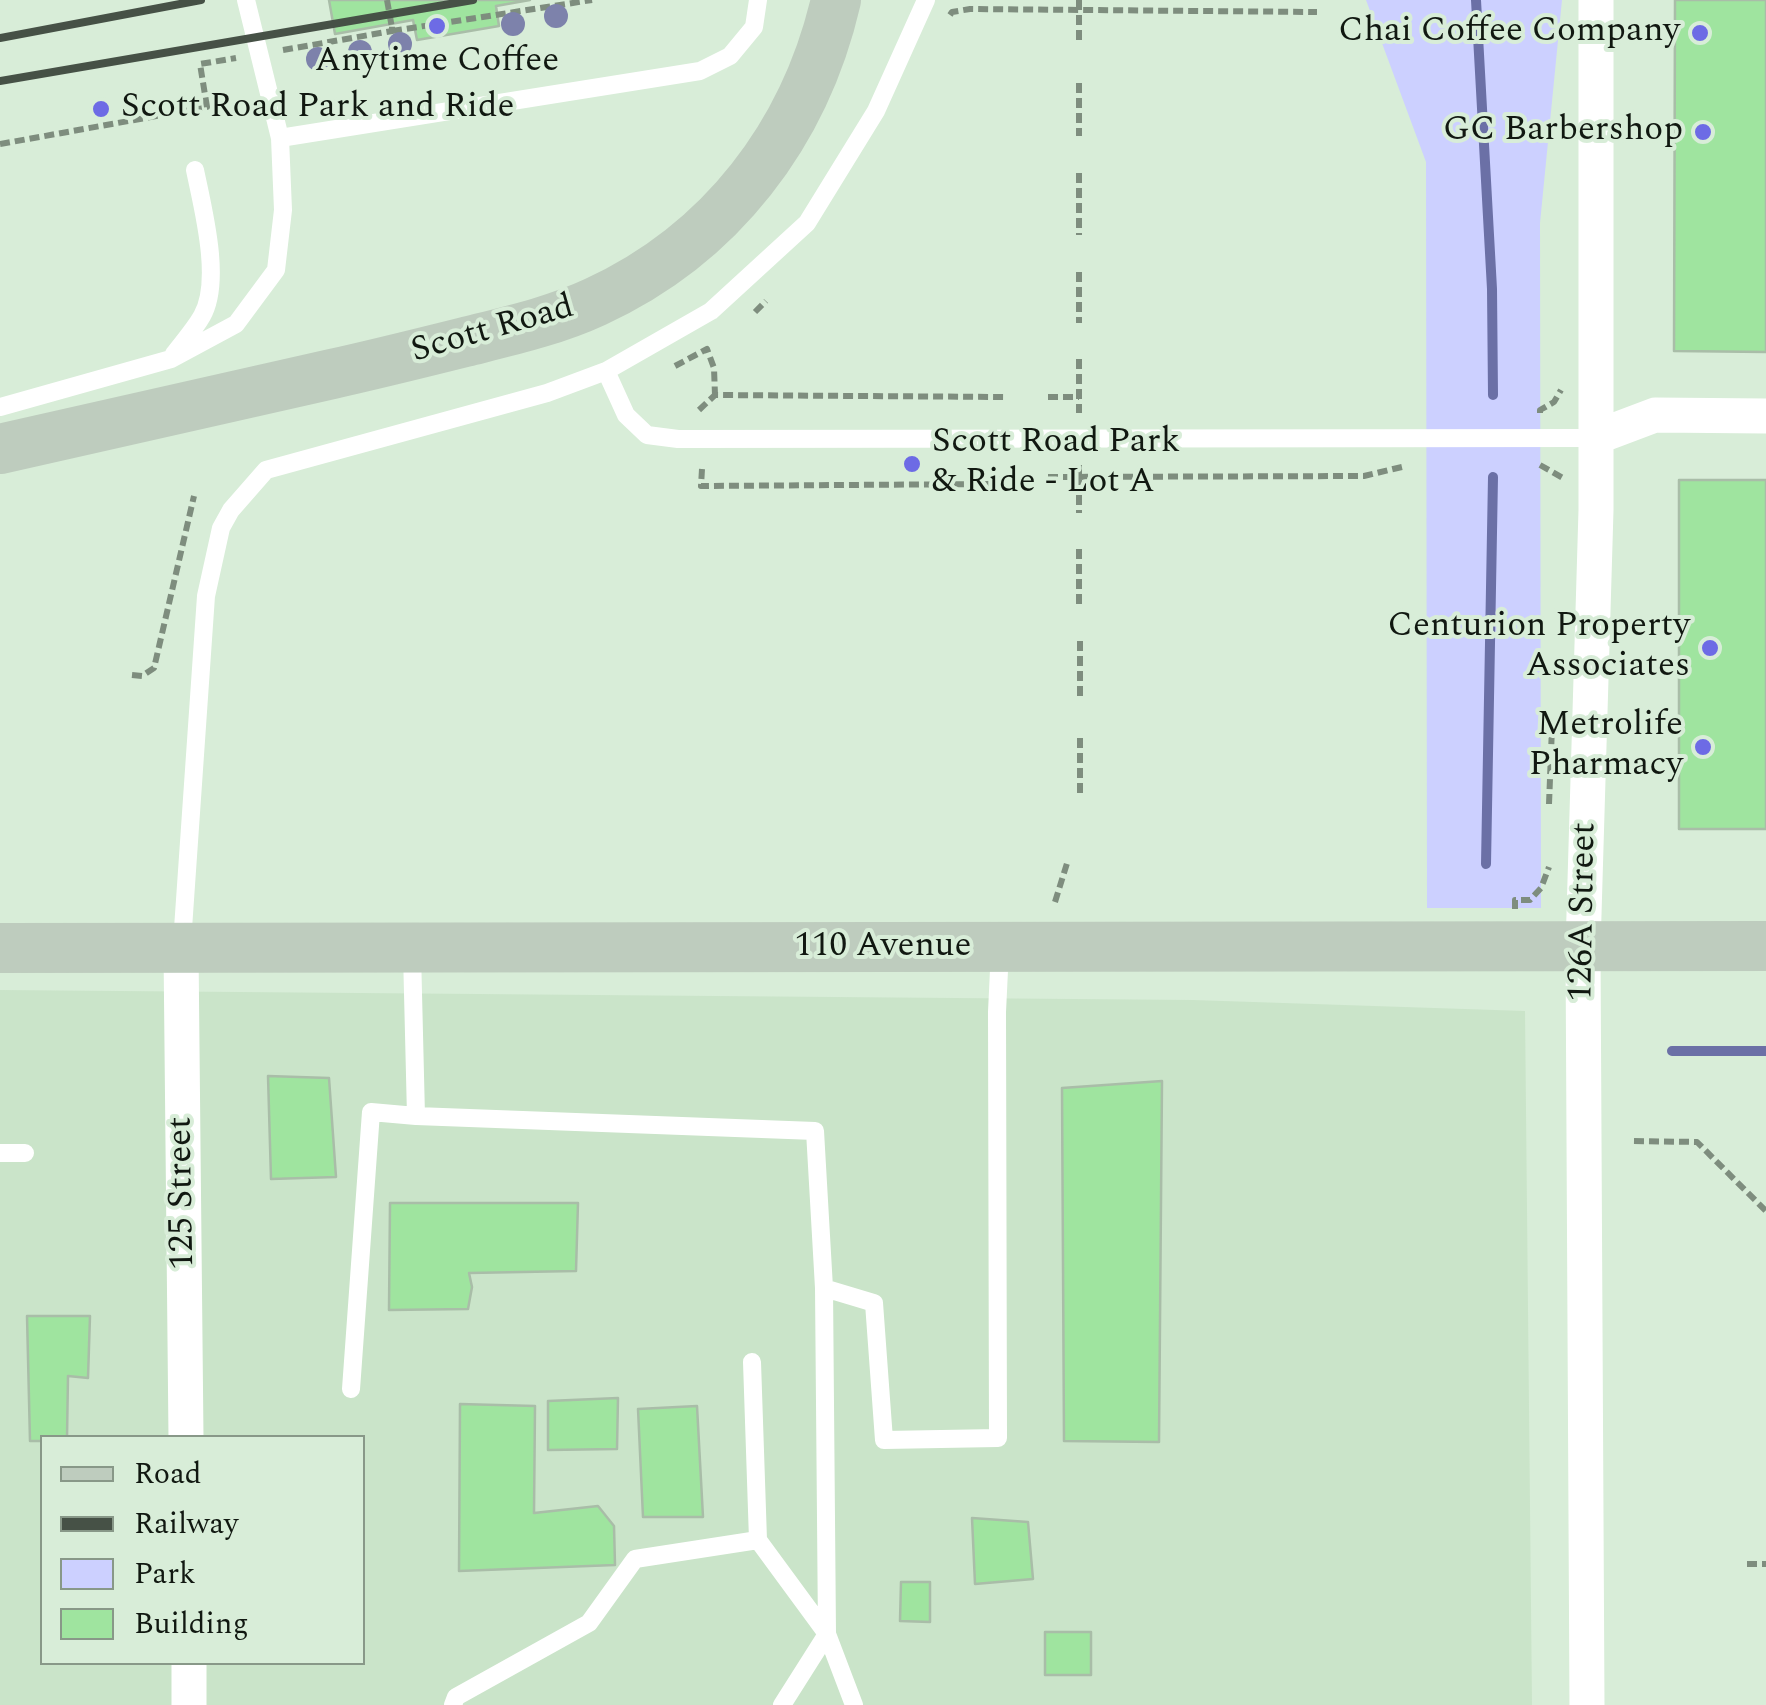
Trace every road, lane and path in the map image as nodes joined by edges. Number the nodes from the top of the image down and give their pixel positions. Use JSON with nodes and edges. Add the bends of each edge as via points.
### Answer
{"nodes":[{"id":1,"x":246,"y":0,"type":"edge"},
{"id":2,"x":387,"y":0,"type":"edge"},
{"id":3,"x":592,"y":0,"type":"edge"},
{"id":4,"x":758,"y":0,"type":"edge"},
{"id":5,"x":836,"y":0,"type":"edge"},
{"id":6,"x":926,"y":0,"type":"edge"},
{"id":7,"x":1078,"y":0,"type":"edge"},
{"id":8,"x":1596,"y":0,"type":"edge"},
{"id":9,"x":1078,"y":11,"type":"junction"},
{"id":10,"x":1316,"y":12,"type":"dead end"},
{"id":11,"x":944,"y":23,"type":"dead end"},
{"id":12,"x":392,"y":28,"type":"junction"},
{"id":13,"x":1078,"y":43,"type":"dead end"},
{"id":14,"x":260,"y":54,"type":"junction"},
{"id":15,"x":1079,"y":83,"type":"dead end"},
{"id":16,"x":1079,"y":136,"type":"dead end"},
{"id":17,"x":280,"y":138,"type":"junction"},
{"id":18,"x":0,"y":144,"type":"edge"},
{"id":19,"x":196,"y":170,"type":"dead end"},
{"id":20,"x":1079,"y":173,"type":"dead end"},
{"id":21,"x":1079,"y":235,"type":"dead end"},
{"id":22,"x":1079,"y":272,"type":"dead end"},
{"id":23,"x":1079,"y":323,"type":"dead end"},
{"id":24,"x":171,"y":359,"type":"junction"},
{"id":25,"x":1079,"y":359,"type":"dead end"},
{"id":26,"x":606,"y":371,"type":"junction"},
{"id":27,"x":660,"y":374,"type":"dead end"},
{"id":28,"x":715,"y":395,"type":"junction"},
{"id":29,"x":1004,"y":397,"type":"dead end"},
{"id":30,"x":1048,"y":397,"type":"dead end"},
{"id":31,"x":1079,"y":398,"type":"junction"},
{"id":32,"x":0,"y":407,"type":"edge"},
{"id":33,"x":699,"y":410,"type":"dead end"},
{"id":34,"x":1079,"y":415,"type":"dead end"},
{"id":35,"x":1766,"y":416,"type":"edge"},
{"id":36,"x":1594,"y":438,"type":"junction"},
{"id":37,"x":0,"y":448,"type":"edge"},
{"id":38,"x":1079,"y":465,"type":"dead end"},
{"id":39,"x":1408,"y":465,"type":"dead end"},
{"id":40,"x":702,"y":469,"type":"dead end"},
{"id":41,"x":1048,"y":477,"type":"dead end"},
{"id":42,"x":1003,"y":478,"type":"dead end"},
{"id":43,"x":1079,"y":478,"type":"junction"},
{"id":44,"x":194,"y":496,"type":"dead end"},
{"id":45,"x":1079,"y":513,"type":"dead end"},
{"id":46,"x":1079,"y":549,"type":"dead end"},
{"id":47,"x":1079,"y":608,"type":"dead end"},
{"id":48,"x":1080,"y":641,"type":"dead end"},
{"id":49,"x":132,"y":675,"type":"dead end"},
{"id":50,"x":1080,"y":698,"type":"dead end"},
{"id":51,"x":1080,"y":738,"type":"dead end"},
{"id":52,"x":1080,"y":798,"type":"dead end"},
{"id":53,"x":1068,"y":860,"type":"dead end"},
{"id":54,"x":1515,"y":900,"type":"dead end"},
{"id":55,"x":1530,"y":900,"type":"dead end"},
{"id":56,"x":1055,"y":902,"type":"dead end"},
{"id":57,"x":1766,"y":946,"type":"edge"},
{"id":58,"x":0,"y":948,"type":"edge"},
{"id":59,"x":411,"y":948,"type":"junction"},
{"id":60,"x":1000,"y":948,"type":"junction"},
{"id":61,"x":1584,"y":948,"type":"junction"},
{"id":62,"x":181,"y":949,"type":"junction"},
{"id":63,"x":416,"y":1116,"type":"junction"},
{"id":64,"x":1634,"y":1141,"type":"dead end"},
{"id":65,"x":0,"y":1153,"type":"edge"},
{"id":66,"x":25,"y":1153,"type":"dead end"},
{"id":67,"x":1766,"y":1211,"type":"edge"},
{"id":68,"x":824,"y":1288,"type":"junction"},
{"id":69,"x":752,"y":1362,"type":"dead end"},
{"id":70,"x":351,"y":1389,"type":"dead end"},
{"id":71,"x":186,"y":1435,"type":"edge"},
{"id":72,"x":758,"y":1540,"type":"junction"},
{"id":73,"x":1746,"y":1564,"type":"dead end"},
{"id":74,"x":1766,"y":1564,"type":"edge"},
{"id":75,"x":827,"y":1634,"type":"junction"},
{"id":76,"x":189,"y":1665,"type":"edge"},
{"id":77,"x":189,"y":1705,"type":"edge"},
{"id":78,"x":453,"y":1705,"type":"edge"},
{"id":79,"x":782,"y":1705,"type":"edge"},
{"id":80,"x":854,"y":1705,"type":"edge"},
{"id":81,"x":1586,"y":1705,"type":"edge"}],
"edges":[{"from":1,"to":14,"type":"lane"},
{"from":2,"to":12,"type":"path"},
{"from":3,"to":12,"type":"path"},
{"from":4,"to":17,"type":"lane","via":[[754,27],[730,56],[700,71]]},
{"from":5,"to":37,"type":"main road","name":"Scott Road","via":[[824,50],[778,144],[694,241],[648,274],[526,327]]},
{"from":6,"to":26,"type":"lane","via":[[876,111],[807,223],[711,310]]},
{"from":7,"to":9,"type":"path"},
{"from":8,"to":36,"type":"street","name":"126A Street"},
{"from":9,"to":10,"type":"path"},
{"from":9,"to":11,"type":"path","via":[[970,9],[952,12]]},
{"from":9,"to":13,"type":"path"},
{"from":12,"to":14,"type":"path"},
{"from":14,"to":17,"type":"lane"},
{"from":14,"to":18,"type":"path","via":[[200,64],[207,107]]},
{"from":15,"to":16,"type":"path"},
{"from":17,"to":24,"type":"lane","via":[[283,210],[276,270],[236,324]]},
{"from":19,"to":24,"type":"lane","via":[[212,274],[204,313]]},
{"from":20,"to":21,"type":"path"},
{"from":22,"to":23,"type":"path"},
{"from":24,"to":32,"type":"lane"},
{"from":25,"to":31,"type":"path"},
{"from":26,"to":36,"type":"lane","via":[[626,415],[648,435],[678,438]]},
{"from":26,"to":62,"type":"lane","via":[[266,470],[231,510],[206,596]]},
{"from":27,"to":28,"type":"path","via":[[707,349]]},
{"from":28,"to":29,"type":"path"},
{"from":28,"to":33,"type":"path"},
{"from":30,"to":31,"type":"path"},
{"from":31,"to":34,"type":"path"},
{"from":35,"to":36,"type":"street","via":[[1655,415]]},
{"from":36,"to":61,"type":"street","name":"126A Street"},
{"from":38,"to":43,"type":"path"},
{"from":39,"to":43,"type":"path","via":[[1364,476]]},
{"from":40,"to":42,"type":"path","via":[[700,486],[988,484]]},
{"from":41,"to":43,"type":"path"},
{"from":43,"to":45,"type":"path"},
{"from":44,"to":49,"type":"path","via":[[154,668]]},
{"from":46,"to":47,"type":"path"},
{"from":48,"to":50,"type":"path"},
{"from":51,"to":52,"type":"path"},
{"from":53,"to":56,"type":"path"},
{"from":54,"to":55,"type":"path"},
{"from":57,"to":61,"type":"main road","name":"110 Avenue"},
{"from":58,"to":62,"type":"main road","name":"110 Avenue"},
{"from":59,"to":60,"type":"main road","name":"110 Avenue"},
{"from":59,"to":62,"type":"main road","name":"110 Avenue"},
{"from":59,"to":63,"type":"lane"},
{"from":60,"to":61,"type":"main road","name":"110 Avenue"},
{"from":60,"to":68,"type":"lane","via":[[998,1438],[884,1440],[874,1303]]},
{"from":61,"to":81,"type":"street","name":"126A Street"},
{"from":62,"to":71,"type":"street","name":"125 Street"},
{"from":63,"to":68,"type":"lane","via":[[815,1131]]},
{"from":63,"to":70,"type":"lane","via":[[371,1112]]},
{"from":64,"to":67,"type":"path","via":[[1697,1142]]},
{"from":65,"to":66,"type":"lane"},
{"from":68,"to":75,"type":"lane"},
{"from":69,"to":72,"type":"lane"},
{"from":72,"to":75,"type":"lane"},
{"from":72,"to":78,"type":"lane","via":[[635,1559],[588,1623],[456,1697]]},
{"from":73,"to":74,"type":"path"},
{"from":75,"to":79,"type":"lane"},
{"from":75,"to":80,"type":"lane"},
{"from":76,"to":77,"type":"street"}]}
